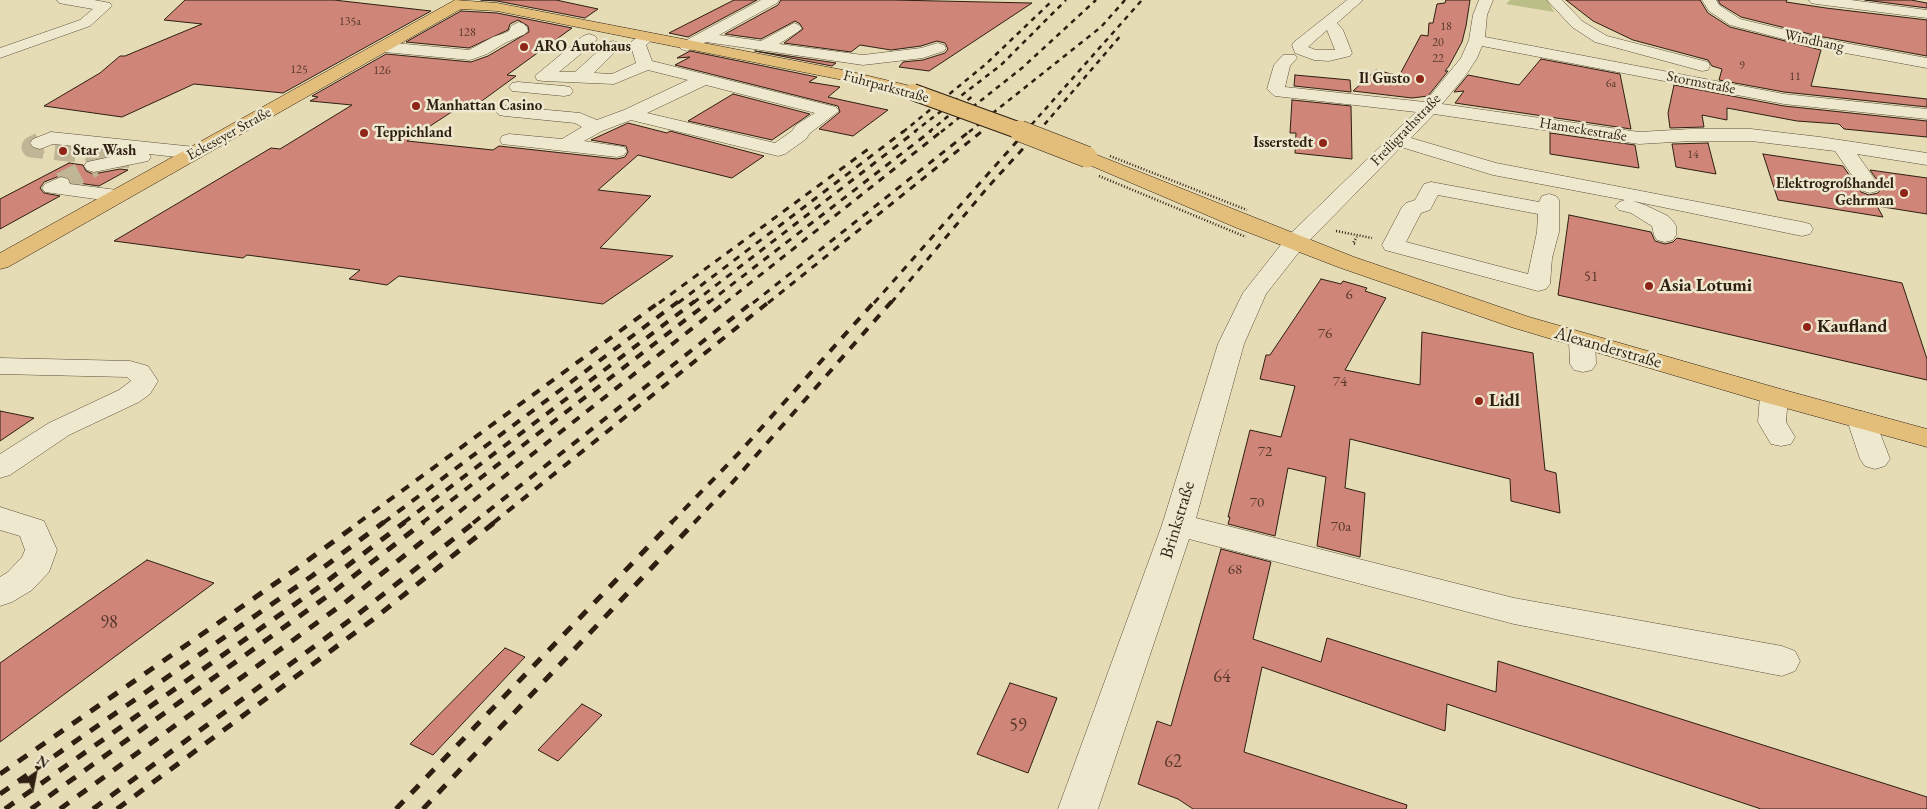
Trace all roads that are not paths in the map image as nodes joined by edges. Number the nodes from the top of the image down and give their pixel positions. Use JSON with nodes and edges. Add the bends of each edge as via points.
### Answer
{"nodes":[{"id":1,"x":64,"y":0,"type":"edge"},
{"id":2,"x":772,"y":0,"type":"edge"},
{"id":3,"x":1356,"y":0,"type":"edge"},
{"id":4,"x":1486,"y":0,"type":"edge"},
{"id":5,"x":1554,"y":0,"type":"edge"},
{"id":6,"x":1709,"y":0,"type":"edge"},
{"id":7,"x":1816,"y":0,"type":"edge"},
{"id":8,"x":460,"y":1,"type":"edge"},
{"id":9,"x":1927,"y":14,"type":"edge"},
{"id":10,"x":1328,"y":22,"type":"dead end"},
{"id":11,"x":519,"y":27,"type":"dead end"},
{"id":12,"x":794,"y":28,"type":"dead end"},
{"id":13,"x":704,"y":37,"type":"junction"},
{"id":14,"x":646,"y":38,"type":"junction"},
{"id":15,"x":588,"y":39,"type":"dead end"},
{"id":16,"x":1477,"y":40,"type":"junction"},
{"id":17,"x":613,"y":46,"type":"dead end"},
{"id":18,"x":687,"y":46,"type":"junction"},
{"id":19,"x":761,"y":46,"type":"junction"},
{"id":20,"x":384,"y":47,"type":"junction"},
{"id":21,"x":938,"y":48,"type":"dead end"},
{"id":22,"x":1289,"y":58,"type":"dead end"},
{"id":23,"x":1,"y":61,"type":"edge"},
{"id":24,"x":1927,"y":63,"type":"edge"},
{"id":25,"x":645,"y":64,"type":"junction"},
{"id":26,"x":1719,"y":69,"type":"dead end"},
{"id":27,"x":1748,"y":76,"type":"dead end"},
{"id":28,"x":579,"y":78,"type":"junction"},
{"id":29,"x":614,"y":79,"type":"junction"},
{"id":30,"x":702,"y":80,"type":"junction"},
{"id":31,"x":1796,"y":86,"type":"dead end"},
{"id":32,"x":518,"y":87,"type":"dead end"},
{"id":33,"x":1430,"y":108,"type":"junction"},
{"id":34,"x":504,"y":111,"type":"dead end"},
{"id":35,"x":630,"y":114,"type":"junction"},
{"id":36,"x":1927,"y":114,"type":"edge"},
{"id":37,"x":595,"y":127,"type":"junction"},
{"id":38,"x":509,"y":140,"type":"dead end"},
{"id":39,"x":1398,"y":140,"type":"junction"},
{"id":40,"x":40,"y":144,"type":"dead end"},
{"id":41,"x":565,"y":145,"type":"junction"},
{"id":42,"x":1841,"y":146,"type":"junction"},
{"id":43,"x":617,"y":151,"type":"dead end"},
{"id":44,"x":186,"y":153,"type":"junction"},
{"id":45,"x":1927,"y":159,"type":"edge"},
{"id":46,"x":1870,"y":188,"type":"dead end"},
{"id":47,"x":1553,"y":190,"type":"junction"},
{"id":48,"x":117,"y":196,"type":"junction"},
{"id":49,"x":1802,"y":229,"type":"dead end"},
{"id":50,"x":1665,"y":235,"type":"dead end"},
{"id":51,"x":1295,"y":242,"type":"junction"},
{"id":52,"x":0,"y":262,"type":"edge"},
{"id":53,"x":0,"y":366,"type":"edge"},
{"id":54,"x":1774,"y":396,"type":"junction"},
{"id":55,"x":1861,"y":420,"type":"junction"},
{"id":56,"x":1781,"y":436,"type":"dead end"},
{"id":57,"x":1927,"y":438,"type":"edge"},
{"id":58,"x":1875,"y":459,"type":"dead end"},
{"id":59,"x":0,"y":468,"type":"edge"},
{"id":60,"x":0,"y":518,"type":"edge"},
{"id":61,"x":1178,"y":525,"type":"junction"},
{"id":62,"x":0,"y":594,"type":"edge"},
{"id":63,"x":1782,"y":661,"type":"dead end"},
{"id":64,"x":1078,"y":809,"type":"edge"}],
"edges":[{"from":1,"to":23,"type":"street","via":[[105,6],[84,23]]},
{"from":2,"to":13,"type":"street"},
{"from":3,"to":10,"type":"street"},
{"from":4,"to":16,"type":"street","name":"Freiligrathstraße","via":[[1480,15]]},
{"from":5,"to":26,"type":"street","via":[[1577,24],[1601,39]]},
{"from":6,"to":24,"type":"street","name":"Windhang","via":[[1714,8],[1735,22],[1818,43]]},
{"from":7,"to":9,"type":"street"},
{"from":8,"to":14,"type":"main road","name":"Fuhrparkstraße"},
{"from":8,"to":20,"type":"main road","name":"Eckeseyer Straße"},
{"from":11,"to":20,"type":"street","via":[[516,29],[520,31],[470,55]]},
{"from":12,"to":19,"type":"street"},
{"from":13,"to":18,"type":"street"},
{"from":13,"to":19,"type":"street"},
{"from":14,"to":18,"type":"main road","name":"Fuhrparkstraße"},
{"from":14,"to":25,"type":"street","via":[[638,42]]},
{"from":15,"to":28,"type":"street","via":[[543,76]]},
{"from":16,"to":33,"type":"street","name":"Freiligrathstraße","via":[[1469,58]]},
{"from":16,"to":36,"type":"street","name":"Stormstraße","via":[[1784,99]]},
{"from":17,"to":28,"type":"street"},
{"from":18,"to":51,"type":"main road","name":"Fuhrparkstraße","bridge":true,"via":[[848,76],[913,92],[1078,154]]},
{"from":19,"to":21,"type":"street","via":[[863,60],[923,54]]},
{"from":20,"to":44,"type":"main road","name":"Eckeseyer Straße"},
{"from":22,"to":33,"type":"street","name":"Hameckestraße","via":[[1282,65],[1276,88],[1281,92]]},
{"from":25,"to":29,"type":"street"},
{"from":25,"to":30,"type":"street"},
{"from":27,"to":31,"type":"street"},
{"from":28,"to":29,"type":"street"},
{"from":29,"to":32,"type":"street","via":[[576,92]]},
{"from":30,"to":35,"type":"street"},
{"from":30,"to":35,"type":"street","via":[[830,111],[778,150]]},
{"from":33,"to":39,"type":"street","name":"Freiligrathstraße"},
{"from":33,"to":42,"type":"street","name":"Hameckestraße","via":[[1639,138],[1695,135],[1702,140],[1819,156],[1828,155],[1820,143]]},
{"from":34,"to":37,"type":"street","via":[[580,118]]},
{"from":35,"to":37,"type":"street"},
{"from":37,"to":41,"type":"street"},
{"from":38,"to":41,"type":"street"},
{"from":39,"to":47,"type":"street"},
{"from":39,"to":51,"type":"street","name":"Freiligrathstraße"},
{"from":40,"to":44,"type":"street","via":[[51,138]]},
{"from":41,"to":43,"type":"street"},
{"from":42,"to":45,"type":"street"},
{"from":42,"to":46,"type":"street"},
{"from":44,"to":48,"type":"main road","name":"Eckeseyer Straße"},
{"from":44,"to":48,"type":"street","via":[[96,175]]},
{"from":47,"to":47,"type":"street","via":[[1538,284],[1393,245],[1413,207],[1423,206],[1431,188]]},
{"from":47,"to":49,"type":"street"},
{"from":47,"to":50,"type":"street","via":[[1644,212],[1660,220]]},
{"from":48,"to":52,"type":"main road","name":"Eckeseyer Straße"},
{"from":51,"to":54,"type":"main road","name":"Alexanderstraße","via":[[1471,306],[1582,352]]},
{"from":51,"to":61,"type":"street","name":"Brinkstraße","via":[[1255,293],[1230,344]]},
{"from":53,"to":59,"type":"street","via":[[130,369],[139,372],[145,382],[129,396],[59,429]]},
{"from":54,"to":55,"type":"main road","name":"Alexanderstraße"},
{"from":54,"to":56,"type":"street","via":[[1772,422]]},
{"from":55,"to":57,"type":"main road","name":"Alexanderstraße"},
{"from":55,"to":58,"type":"street"},
{"from":60,"to":62,"type":"street","via":[[33,530],[41,550],[36,563],[20,581]]},
{"from":61,"to":63,"type":"street","via":[[1514,611]]},
{"from":61,"to":64,"type":"street","name":"Brinkstraße"}]}
